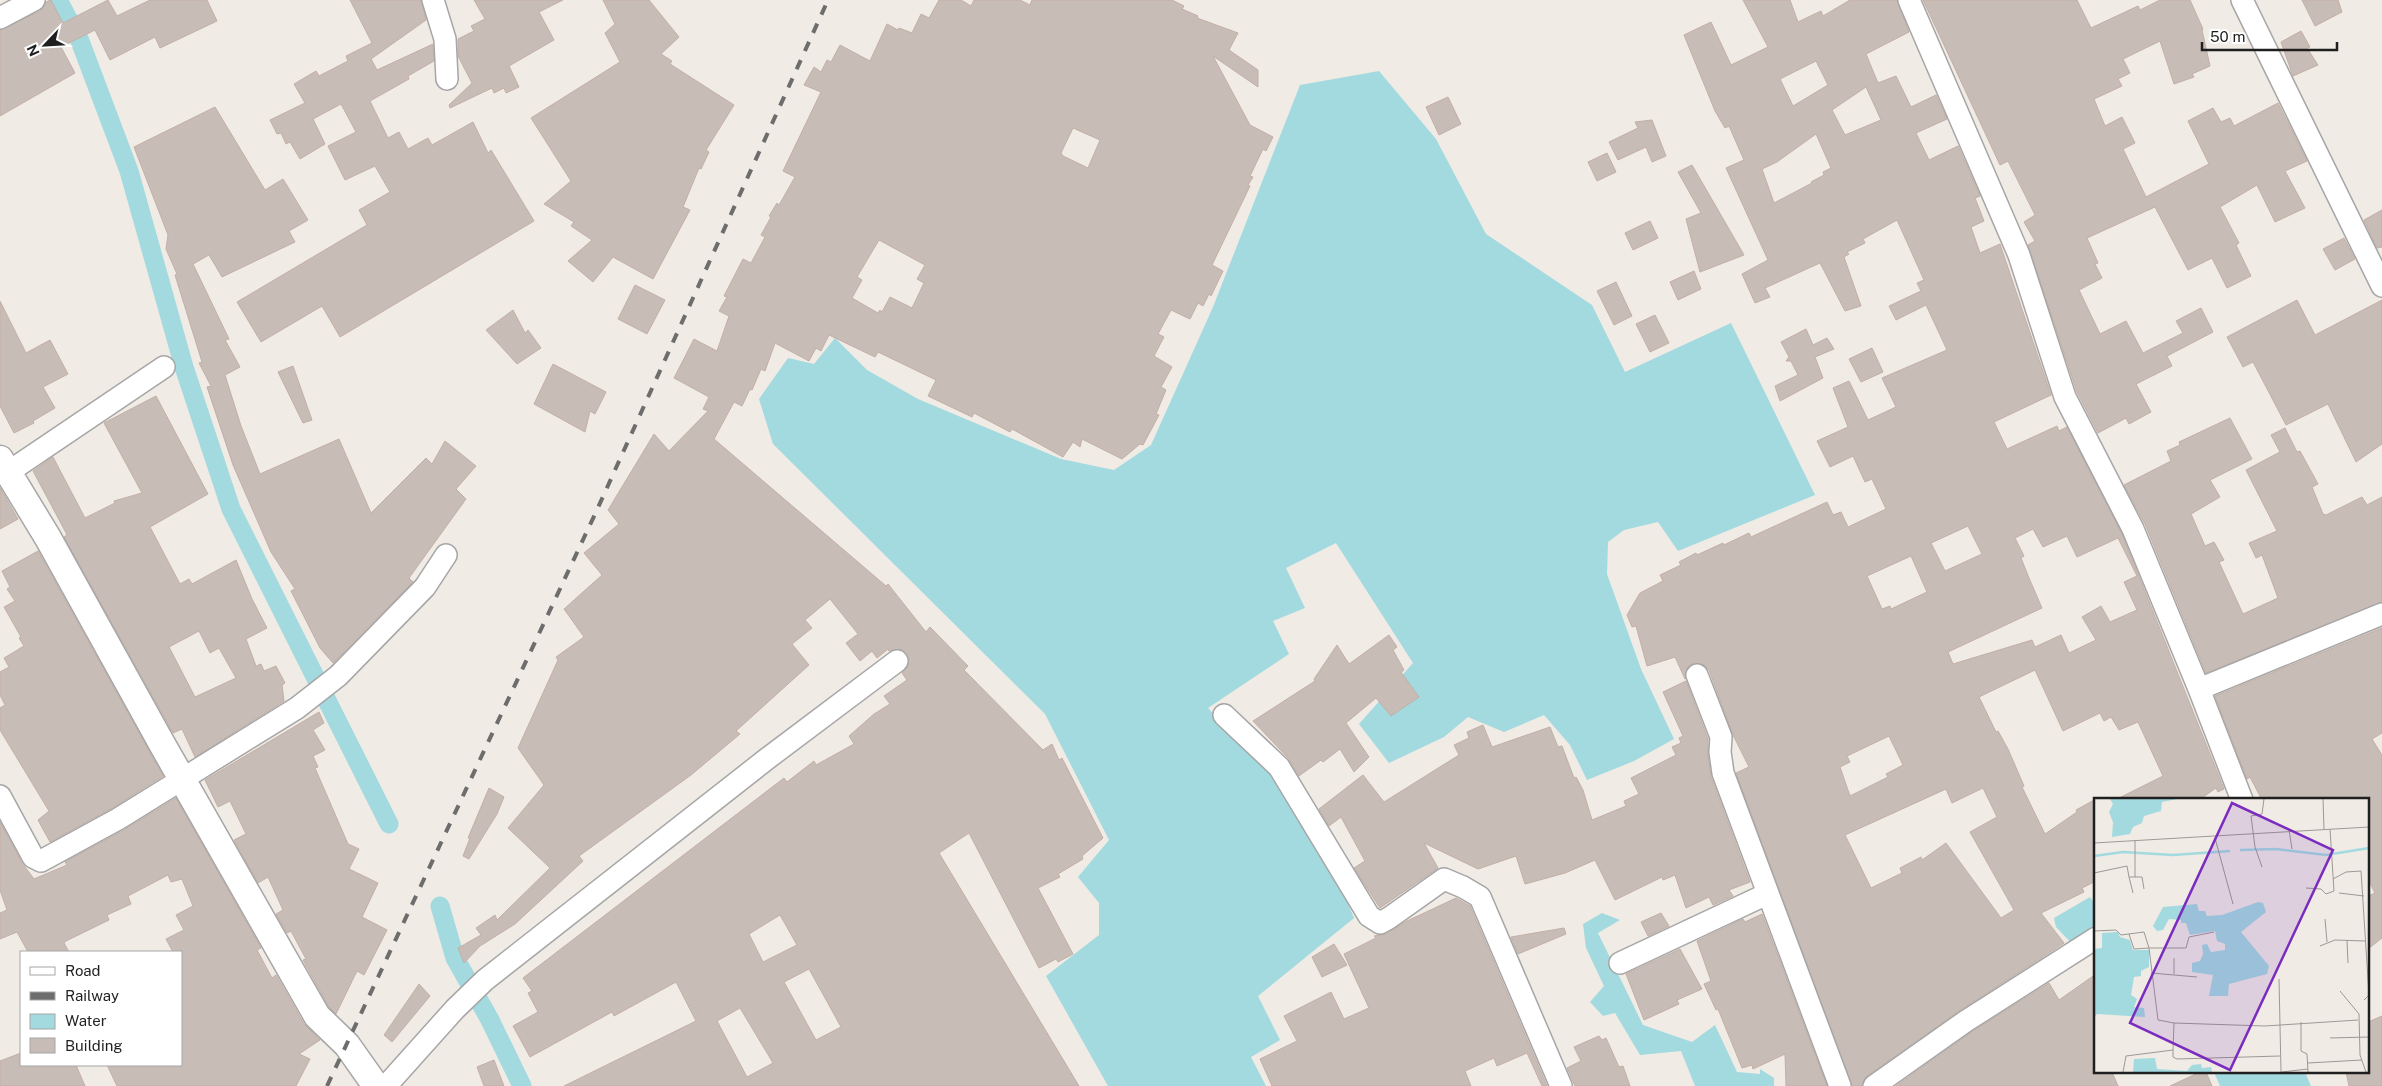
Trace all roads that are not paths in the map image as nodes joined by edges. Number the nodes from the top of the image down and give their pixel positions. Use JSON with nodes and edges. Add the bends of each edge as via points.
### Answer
{"nodes":[{"id":1,"x":433,"y":0,"type":"edge"},
{"id":2,"x":1909,"y":0,"type":"edge"},
{"id":3,"x":2242,"y":0,"type":"edge"},
{"id":4,"x":27,"y":4,"type":"edge"},
{"id":5,"x":0,"y":18,"type":"edge"},
{"id":6,"x":447,"y":79,"type":"dead end"},
{"id":7,"x":2382,"y":286,"type":"edge"},
{"id":8,"x":164,"y":367,"type":"dead end"},
{"id":9,"x":4,"y":466,"type":"edge"},
{"id":10,"x":446,"y":555,"type":"dead end"},
{"id":11,"x":2382,"y":614,"type":"edge"},
{"id":12,"x":897,"y":661,"type":"dead end"},
{"id":13,"x":1697,"y":675,"type":"dead end"},
{"id":14,"x":2199,"y":689,"type":"junction"},
{"id":15,"x":1224,"y":715,"type":"dead end"},
{"id":16,"x":182,"y":780,"type":"junction"},
{"id":17,"x":0,"y":796,"type":"edge"},
{"id":18,"x":2241,"y":798,"type":"edge"},
{"id":19,"x":1767,"y":894,"type":"junction"},
{"id":20,"x":2094,"y":939,"type":"edge"},
{"id":21,"x":1620,"y":963,"type":"dead end"},
{"id":22,"x":376,"y":1086,"type":"edge"},
{"id":23,"x":386,"y":1086,"type":"edge"},
{"id":24,"x":1561,"y":1086,"type":"edge"},
{"id":25,"x":1840,"y":1086,"type":"edge"},
{"id":26,"x":1874,"y":1086,"type":"edge"}],
"edges":[{"from":1,"to":6,"type":"street","via":[[445,39]]},
{"from":2,"to":14,"type":"street","via":[[2019,256],[2065,397],[2133,529]]},
{"from":3,"to":7,"type":"street"},
{"from":4,"to":5,"type":"street"},
{"from":8,"to":9,"type":"street"},
{"from":9,"to":16,"type":"street","via":[[48,538]]},
{"from":10,"to":16,"type":"street","via":[[425,587],[338,676],[297,708]]},
{"from":11,"to":14,"type":"street"},
{"from":12,"to":23,"type":"street","via":[[485,980]]},
{"from":13,"to":19,"type":"street","via":[[1721,737],[1723,772]]},
{"from":14,"to":18,"type":"street"},
{"from":15,"to":24,"type":"street","via":[[1279,767],[1369,916],[1380,922],[1389,918],[1444,879],[1463,886],[1480,898]]},
{"from":16,"to":17,"type":"street","via":[[41,861],[33,857]]},
{"from":16,"to":22,"type":"street","via":[[317,1016],[346,1045]]},
{"from":19,"to":21,"type":"street"},
{"from":19,"to":25,"type":"street"},
{"from":20,"to":26,"type":"street","via":[[1966,1021]]}]}
